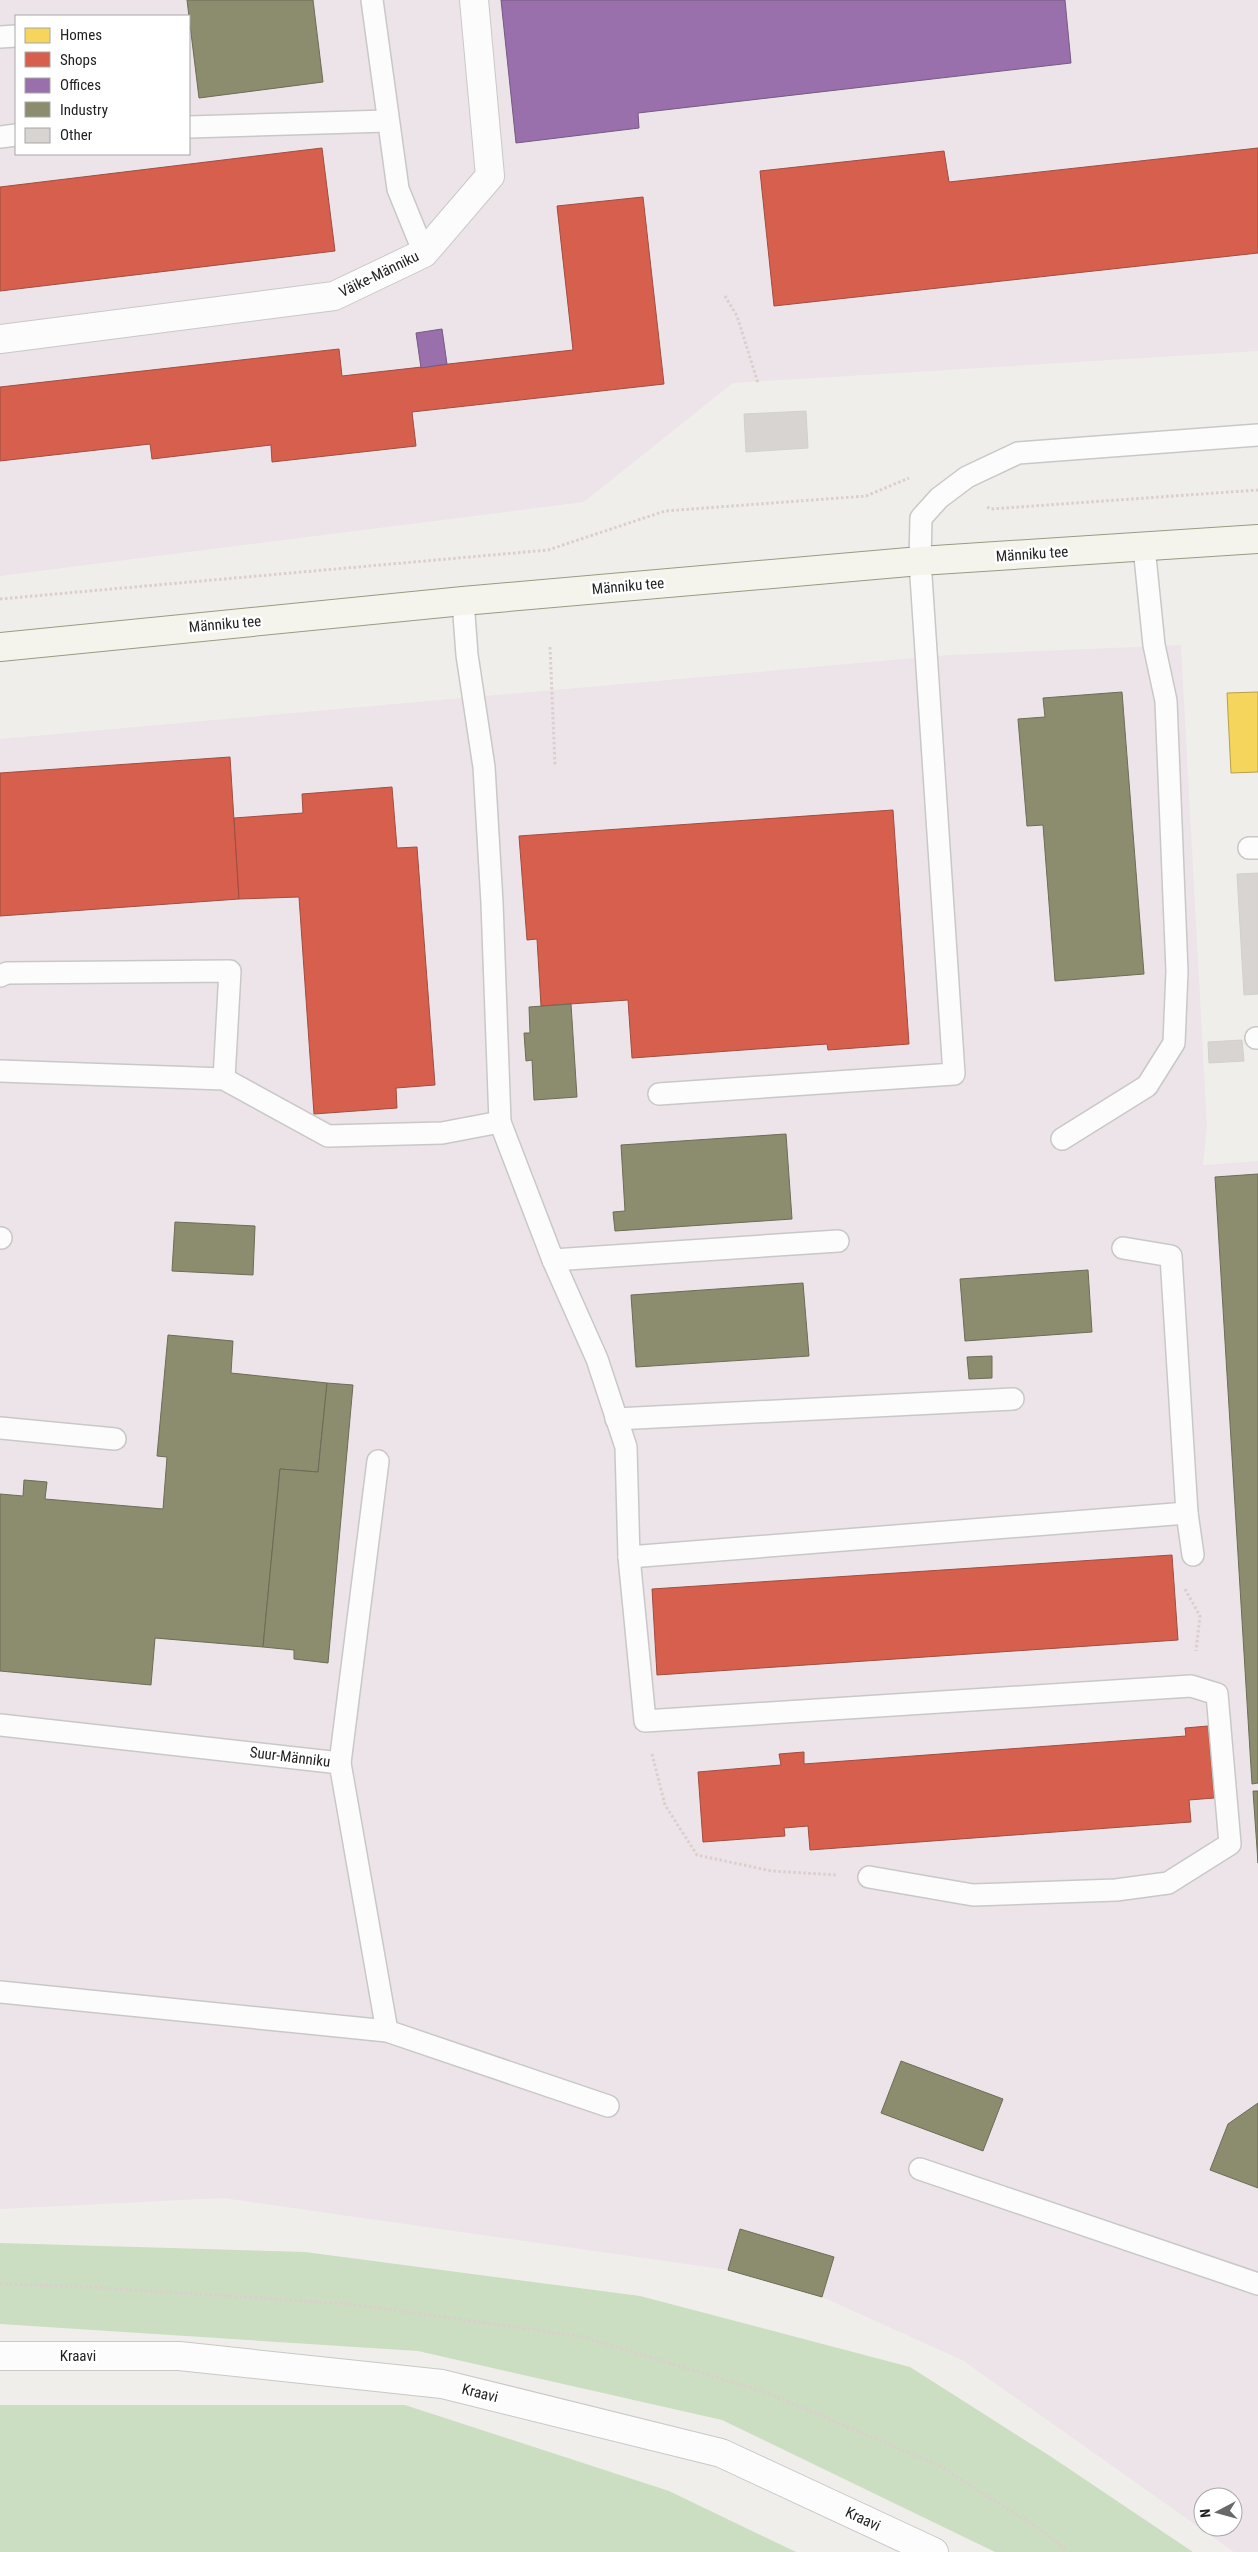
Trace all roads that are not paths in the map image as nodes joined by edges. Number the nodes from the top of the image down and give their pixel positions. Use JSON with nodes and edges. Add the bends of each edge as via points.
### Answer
{"nodes":[{"id":1,"x":372,"y":0,"type":"edge"},
{"id":2,"x":474,"y":0,"type":"edge"},
{"id":3,"x":15,"y":36,"type":"edge"},
{"id":4,"x":0,"y":37,"type":"edge"},
{"id":5,"x":387,"y":121,"type":"junction"},
{"id":6,"x":190,"y":127,"type":"edge"},
{"id":7,"x":15,"y":135,"type":"edge"},
{"id":8,"x":0,"y":137,"type":"edge"},
{"id":9,"x":424,"y":253,"type":"junction"},
{"id":10,"x":0,"y":339,"type":"edge"},
{"id":11,"x":1258,"y":436,"type":"edge"},
{"id":12,"x":1258,"y":539,"type":"edge"},
{"id":13,"x":1144,"y":547,"type":"junction"},
{"id":14,"x":920,"y":561,"type":"junction"},
{"id":15,"x":463,"y":601,"type":"junction"},
{"id":16,"x":0,"y":647,"type":"edge"},
{"id":17,"x":0,"y":976,"type":"edge"},
{"id":18,"x":0,"y":1071,"type":"edge"},
{"id":19,"x":224,"y":1080,"type":"junction"},
{"id":20,"x":659,"y":1094,"type":"dead end"},
{"id":21,"x":500,"y":1122,"type":"junction"},
{"id":22,"x":1062,"y":1139,"type":"dead end"},
{"id":23,"x":838,"y":1241,"type":"dead end"},
{"id":24,"x":1123,"y":1248,"type":"dead end"},
{"id":25,"x":553,"y":1260,"type":"junction"},
{"id":26,"x":1012,"y":1399,"type":"dead end"},
{"id":27,"x":616,"y":1419,"type":"junction"},
{"id":28,"x":0,"y":1428,"type":"edge"},
{"id":29,"x":115,"y":1439,"type":"dead end"},
{"id":30,"x":378,"y":1461,"type":"dead end"},
{"id":31,"x":1187,"y":1513,"type":"junction"},
{"id":32,"x":1193,"y":1555,"type":"road end"},
{"id":33,"x":630,"y":1557,"type":"junction"},
{"id":34,"x":0,"y":1725,"type":"edge"},
{"id":35,"x":340,"y":1763,"type":"junction"},
{"id":36,"x":869,"y":1877,"type":"road end"},
{"id":37,"x":0,"y":1992,"type":"edge"},
{"id":38,"x":387,"y":2031,"type":"junction"},
{"id":39,"x":608,"y":2106,"type":"dead end"},
{"id":40,"x":920,"y":2169,"type":"dead end"},
{"id":41,"x":1258,"y":2284,"type":"edge"},
{"id":42,"x":0,"y":2356,"type":"edge"},
{"id":43,"x":934,"y":2552,"type":"edge"}],
"edges":[{"from":1,"to":5,"type":"lane"},
{"from":2,"to":9,"type":"street","name":"Väike-Männiku","via":[[490,176]]},
{"from":3,"to":4,"type":"lane"},
{"from":5,"to":6,"type":"lane"},
{"from":5,"to":9,"type":"lane","via":[[398,189]]},
{"from":7,"to":8,"type":"lane"},
{"from":9,"to":10,"type":"street","name":"Väike-Männiku","via":[[334,296]]},
{"from":11,"to":14,"type":"lane","via":[[1018,453],[967,478],[921,518]]},
{"from":12,"to":13,"type":"street","name":"Männiku tee"},
{"from":13,"to":14,"type":"street","name":"Männiku tee"},
{"from":13,"to":22,"type":"lane","via":[[1154,645],[1166,701],[1177,971],[1174,1042],[1147,1086]]},
{"from":14,"to":15,"type":"street","name":"Männiku tee"},
{"from":14,"to":20,"type":"lane","via":[[954,1074]]},
{"from":15,"to":16,"type":"street","name":"Männiku tee"},
{"from":15,"to":21,"type":"lane","via":[[484,767]]},
{"from":17,"to":19,"type":"lane","via":[[7,973],[230,971]]},
{"from":18,"to":19,"type":"lane"},
{"from":19,"to":21,"type":"lane","via":[[328,1136],[442,1133]]},
{"from":21,"to":25,"type":"lane"},
{"from":23,"to":25,"type":"lane"},
{"from":24,"to":31,"type":"lane","via":[[1171,1256]]},
{"from":25,"to":27,"type":"lane","via":[[598,1359]]},
{"from":26,"to":27,"type":"lane"},
{"from":27,"to":33,"type":"lane","via":[[626,1447]]},
{"from":28,"to":29,"type":"lane"},
{"from":30,"to":35,"type":"lane"},
{"from":31,"to":32,"type":"lane"},
{"from":31,"to":33,"type":"lane"},
{"from":33,"to":36,"type":"lane","via":[[644,1722],[1191,1686],[1218,1694],[1230,1844],[1168,1883],[1116,1890],[973,1896]]},
{"from":34,"to":35,"type":"lane","name":"Suur-Männiku"},
{"from":35,"to":38,"type":"lane","name":"Suur-Männiku"},
{"from":37,"to":38,"type":"lane"},
{"from":38,"to":39,"type":"lane"},
{"from":40,"to":41,"type":"lane"},
{"from":42,"to":43,"type":"street","name":"Kraavi","via":[[179,2356],[442,2384],[721,2454]]}]}
